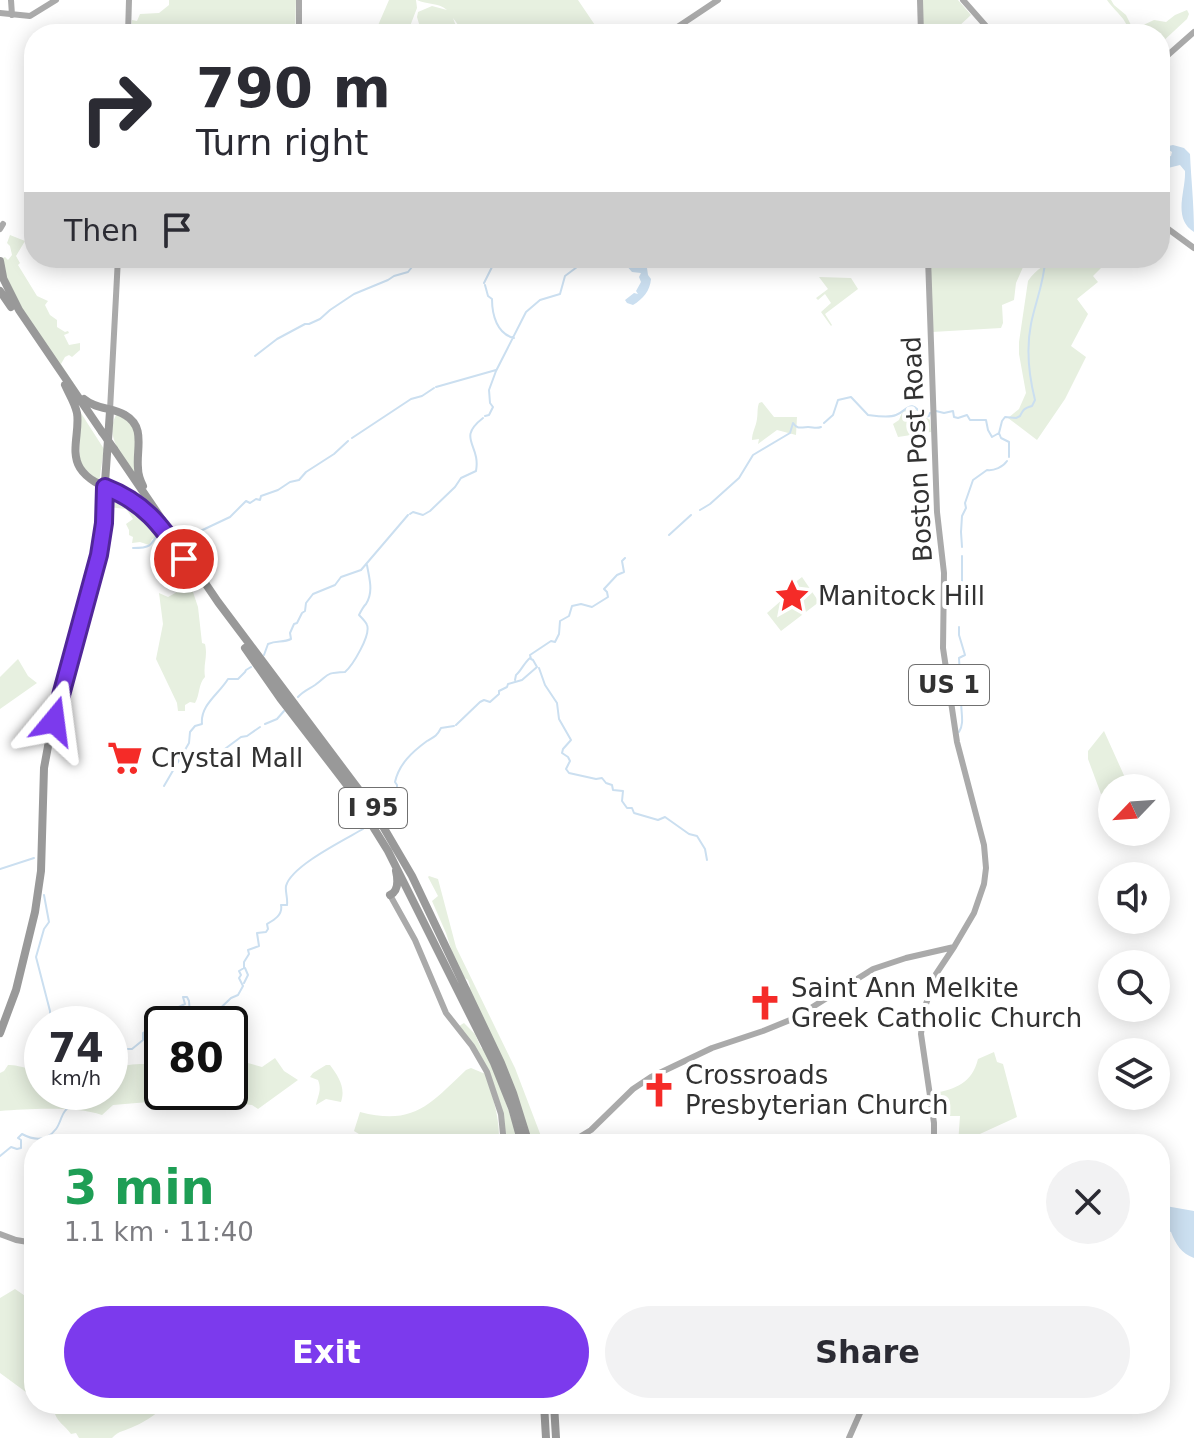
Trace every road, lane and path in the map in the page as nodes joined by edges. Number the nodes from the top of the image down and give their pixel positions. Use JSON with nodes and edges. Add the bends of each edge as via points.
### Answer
{"nodes":[{"id":1,"x":9,"y":0,"type":"edge"},
{"id":2,"x":56,"y":0,"type":"edge"},
{"id":3,"x":129,"y":0,"type":"edge"},
{"id":4,"x":299,"y":0,"type":"edge"},
{"id":5,"x":718,"y":0,"type":"edge"},
{"id":6,"x":920,"y":0,"type":"edge"},
{"id":7,"x":963,"y":0,"type":"edge"},
{"id":8,"x":0,"y":13,"type":"edge"},
{"id":9,"x":10,"y":14,"type":"junction"},
{"id":10,"x":128,"y":24,"type":"edge"},
{"id":11,"x":299,"y":24,"type":"edge"},
{"id":12,"x":682,"y":24,"type":"edge"},
{"id":13,"x":921,"y":24,"type":"edge"},
{"id":14,"x":984,"y":24,"type":"edge"},
{"id":15,"x":1194,"y":32,"type":"edge"},
{"id":16,"x":1170,"y":53,"type":"edge"},
{"id":17,"x":1170,"y":230,"type":"edge"},
{"id":18,"x":1194,"y":248,"type":"edge"},
{"id":19,"x":0,"y":261,"type":"edge"},
{"id":20,"x":117,"y":268,"type":"edge"},
{"id":21,"x":928,"y":268,"type":"edge"},
{"id":22,"x":0,"y":272,"type":"edge"},
{"id":23,"x":2,"y":283,"type":"edge"},
{"id":24,"x":0,"y":291,"type":"edge"},
{"id":25,"x":11,"y":307,"type":"junction"},
{"id":26,"x":66,"y":382,"type":"junction"},
{"id":27,"x":110,"y":411,"type":"junction"},
{"id":28,"x":104,"y":437,"type":"junction"},
{"id":29,"x":114,"y":453,"type":"junction"},
{"id":30,"x":105,"y":487,"type":"junction"},
{"id":31,"x":161,"y":518,"type":"junction"},
{"id":32,"x":176,"y":547,"type":"junction"},
{"id":33,"x":371,"y":806,"type":"junction"},
{"id":34,"x":381,"y":837,"type":"junction"},
{"id":35,"x":418,"y":877,"type":"dead end"},
{"id":36,"x":390,"y":895,"type":"joint"},
{"id":37,"x":429,"y":899,"type":"dead end"},
{"id":38,"x":954,"y":947,"type":"junction"},
{"id":39,"x":463,"y":982,"type":"junction"},
{"id":40,"x":0,"y":1033,"type":"edge"},
{"id":41,"x":503,"y":1134,"type":"edge"},
{"id":42,"x":519,"y":1134,"type":"edge"},
{"id":43,"x":526,"y":1134,"type":"edge"},
{"id":44,"x":584,"y":1134,"type":"edge"},
{"id":45,"x":934,"y":1134,"type":"edge"},
{"id":46,"x":0,"y":1234,"type":"edge"},
{"id":47,"x":24,"y":1241,"type":"edge"},
{"id":48,"x":545,"y":1414,"type":"edge"},
{"id":49,"x":555,"y":1414,"type":"edge"},
{"id":50,"x":860,"y":1414,"type":"edge"},
{"id":51,"x":546,"y":1438,"type":"edge"},
{"id":52,"x":556,"y":1438,"type":"edge"},
{"id":53,"x":849,"y":1438,"type":"edge"}],
"edges":[{"from":1,"to":9,"type":"main road"},
{"from":2,"to":9,"type":"main road","via":[[32,15]]},
{"from":3,"to":10,"type":"main road"},
{"from":4,"to":11,"type":"main road"},
{"from":5,"to":12,"type":"main road"},
{"from":6,"to":13,"type":"main road"},
{"from":7,"to":14,"type":"main road"},
{"from":8,"to":9,"type":"main road"},
{"from":15,"to":16,"type":"main road"},
{"from":17,"to":18,"type":"main road"},
{"from":19,"to":23,"type":"highway"},
{"from":20,"to":27,"type":"main road"},
{"from":21,"to":38,"type":"main road","name":"Boston Post Road","number":"US 1","via":[[943,648],[958,744],[986,861],[979,902]]},
{"from":22,"to":23,"type":"highway","number":"I 95"},
{"from":23,"to":25,"type":"highway","number":"I 95"},
{"from":23,"to":26,"type":"highway","number":"I 95"},
{"from":24,"to":25,"type":"highway"},
{"from":25,"to":26,"type":"highway","number":"I 95"},
{"from":26,"to":27,"type":"highway","via":[[86,402]]},
{"from":26,"to":28,"type":"highway","number":"I 95"},
{"from":26,"to":30,"type":"highway","via":[[78,417],[77,461]]},
{"from":27,"to":28,"type":"highway"},
{"from":27,"to":31,"type":"highway","via":[[135,424],[141,481]]},
{"from":28,"to":29,"type":"highway","number":"I 95","bridge":true},
{"from":28,"to":30,"type":"highway"},
{"from":29,"to":31,"type":"highway","number":"I 95"},
{"from":29,"to":32,"type":"highway","number":"I 95"},
{"from":30,"to":32,"type":"highway","via":[[141,506]]},
{"from":30,"to":40,"type":"highway","via":[[94,579],[47,750],[27,937]]},
{"from":31,"to":33,"type":"highway","number":"I 95"},
{"from":32,"to":34,"type":"highway","number":"I 95"},
{"from":33,"to":35,"type":"highway"},
{"from":33,"to":39,"type":"highway","number":"I 95"},
{"from":34,"to":36,"type":"highway","via":[[397,876]]},
{"from":34,"to":42,"type":"highway","number":"I 95","via":[[484,1040]]},
{"from":36,"to":41,"type":"main road","via":[[446,1013],[487,1072]]},
{"from":37,"to":39,"type":"highway"},
{"from":38,"to":44,"type":"main road","via":[[873,969],[795,1018],[651,1077]]},
{"from":38,"to":45,"type":"main road","name":"Boston Post Road","number":"US 1","via":[[936,974],[922,1016]]},
{"from":39,"to":43,"type":"highway","number":"I 95","via":[[508,1078]]},
{"from":46,"to":47,"type":"main road"},
{"from":48,"to":51,"type":"highway"},
{"from":49,"to":52,"type":"highway"},
{"from":50,"to":53,"type":"main road"}]}
